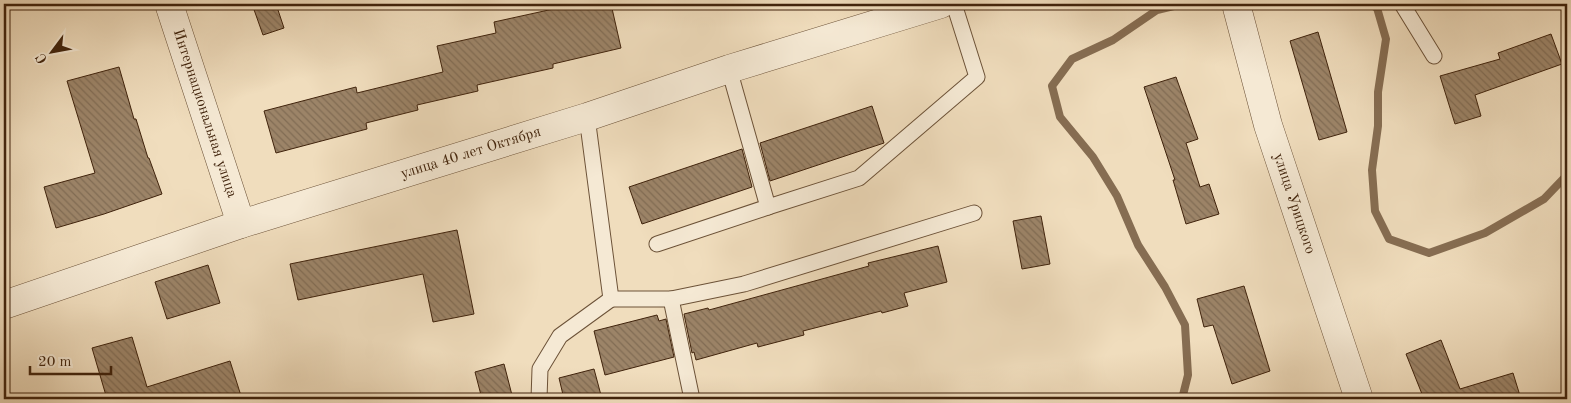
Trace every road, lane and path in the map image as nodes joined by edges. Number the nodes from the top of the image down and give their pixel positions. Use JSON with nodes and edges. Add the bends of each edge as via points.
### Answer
{"nodes":[{"id":1,"x":169,"y":4,"type":"edge"},
{"id":2,"x":941,"y":4,"type":"edge"},
{"id":3,"x":954,"y":4,"type":"edge"},
{"id":4,"x":1236,"y":4,"type":"edge"},
{"id":5,"x":1402,"y":4,"type":"edge"},
{"id":6,"x":1434,"y":56,"type":"dead end"},
{"id":7,"x":729,"y":69,"type":"junction"},
{"id":8,"x":587,"y":117,"type":"junction"},
{"id":9,"x":768,"y":207,"type":"junction"},
{"id":10,"x":974,"y":213,"type":"dead end"},
{"id":11,"x":240,"y":224,"type":"junction"},
{"id":12,"x":658,"y":244,"type":"dead end"},
{"id":13,"x":611,"y":299,"type":"junction"},
{"id":14,"x":671,"y":300,"type":"junction"},
{"id":15,"x":4,"y":305,"type":"edge"},
{"id":16,"x":539,"y":399,"type":"edge"},
{"id":17,"x":692,"y":399,"type":"edge"},
{"id":18,"x":1359,"y":399,"type":"edge"}],
"edges":[{"from":1,"to":11,"type":"street","name":"Интернациональная улица"},
{"from":2,"to":7,"type":"street","name":"улица 40 лет Октября"},
{"from":3,"to":9,"type":"lane","via":[[978,77],[859,178]]},
{"from":4,"to":18,"type":"street","name":"улица Урицкого","via":[[1268,125]]},
{"from":5,"to":6,"type":"lane"},
{"from":7,"to":8,"type":"street","name":"улица 40 лет Октября"},
{"from":7,"to":9,"type":"lane"},
{"from":8,"to":11,"type":"street","name":"улица 40 лет Октября"},
{"from":8,"to":13,"type":"lane"},
{"from":9,"to":12,"type":"lane"},
{"from":10,"to":14,"type":"lane","via":[[744,284]]},
{"from":11,"to":15,"type":"street","name":"улица 40 лет Октября"},
{"from":13,"to":14,"type":"lane"},
{"from":13,"to":16,"type":"lane","via":[[560,336],[540,369]]},
{"from":14,"to":17,"type":"lane"}]}
